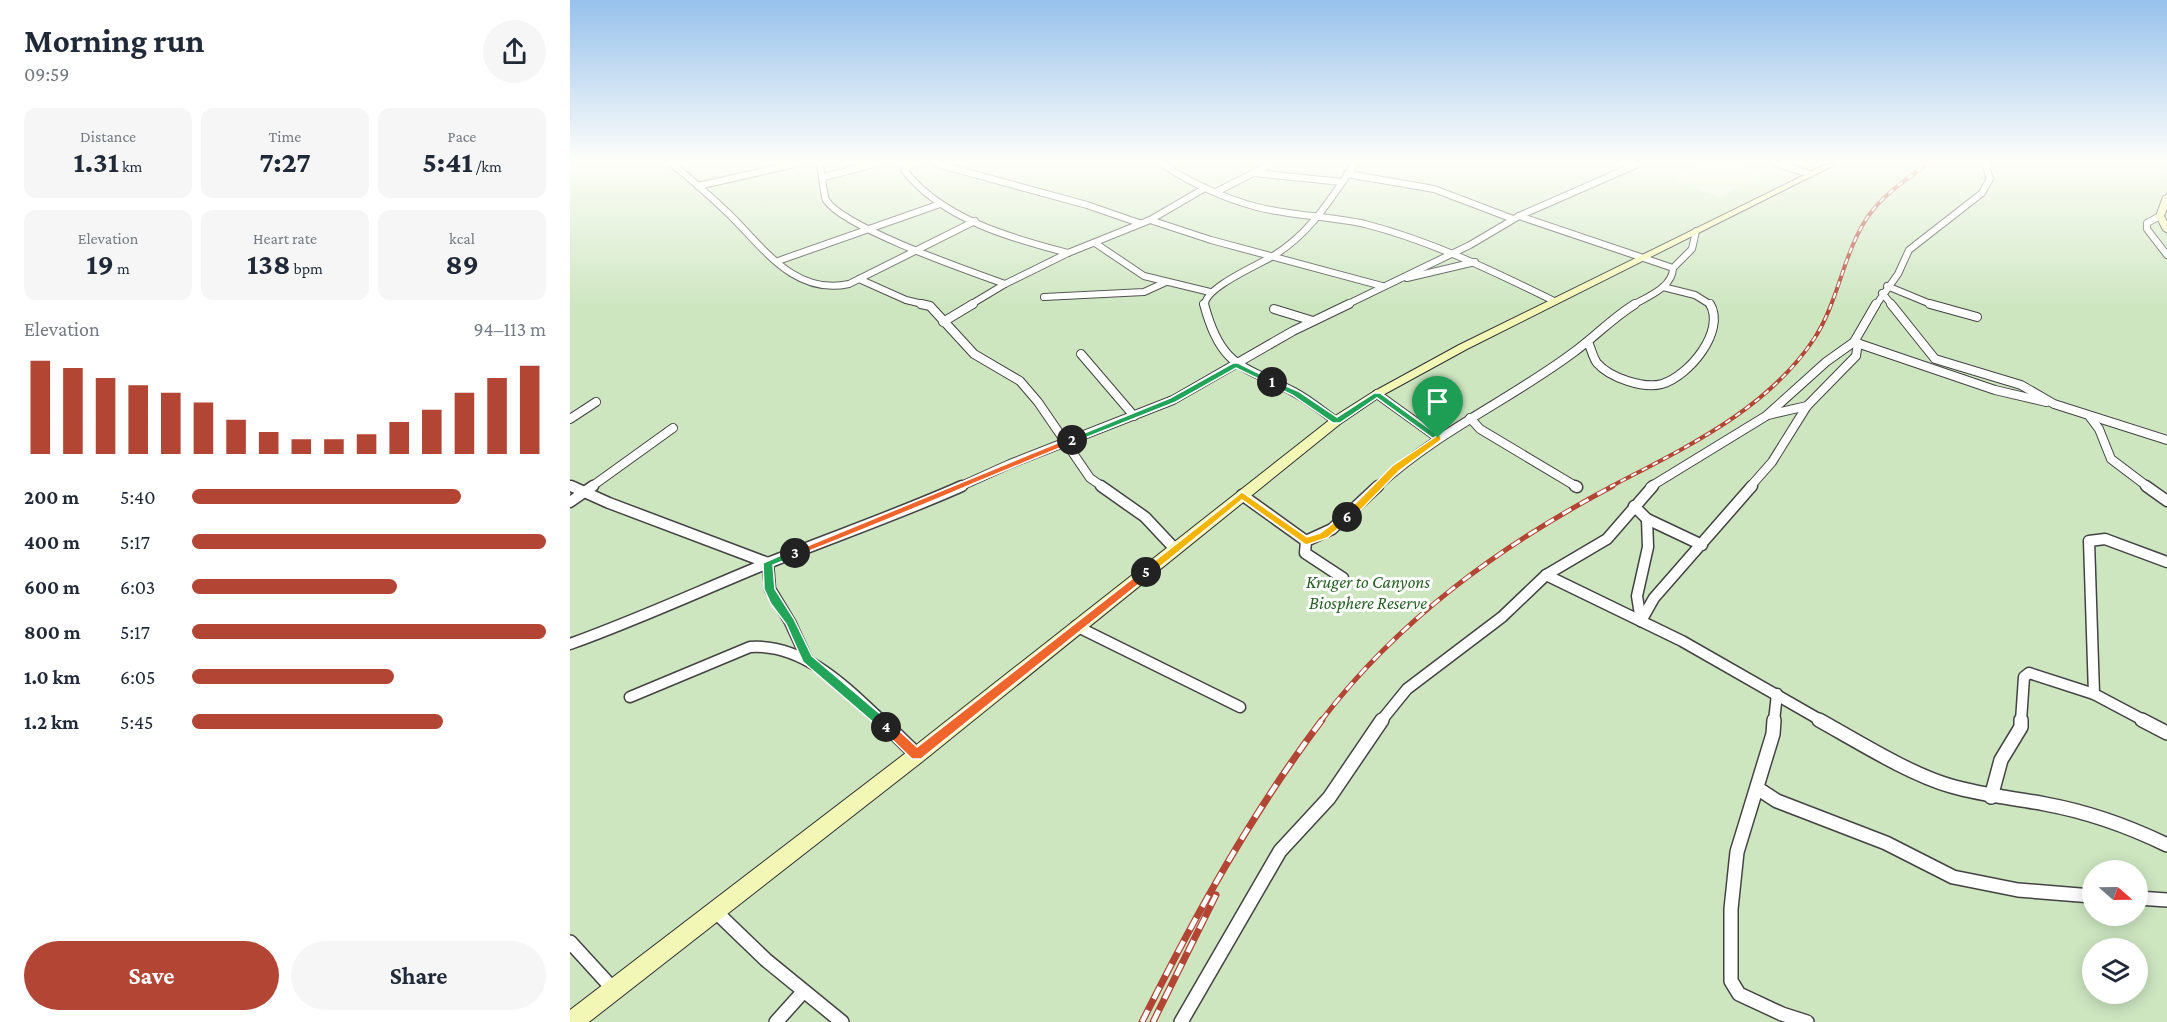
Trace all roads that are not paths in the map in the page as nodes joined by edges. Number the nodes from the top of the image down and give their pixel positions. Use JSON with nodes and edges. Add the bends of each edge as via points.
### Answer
{"nodes":[{"id":1,"x":726,"y":212,"type":"edge"},
{"id":2,"x":844,"y":212,"type":"edge"},
{"id":3,"x":919,"y":212,"type":"edge"},
{"id":4,"x":956,"y":212,"type":"edge"},
{"id":5,"x":1109,"y":212,"type":"edge"},
{"id":6,"x":1164,"y":212,"type":"edge"},
{"id":7,"x":1276,"y":212,"type":"edge"},
{"id":8,"x":1323,"y":212,"type":"edge"},
{"id":9,"x":1498,"y":212,"type":"edge"},
{"id":10,"x":1530,"y":212,"type":"edge"},
{"id":11,"x":1735,"y":212,"type":"edge"},
{"id":12,"x":1957,"y":212,"type":"edge"},
{"id":13,"x":2162,"y":212,"type":"edge"},
{"id":14,"x":2160,"y":216,"type":"junction"},
{"id":15,"x":1319,"y":218,"type":"junction"},
{"id":16,"x":1516,"y":218,"type":"junction"},
{"id":17,"x":1150,"y":220,"type":"junction"},
{"id":18,"x":975,"y":221,"type":"junction"},
{"id":19,"x":1139,"y":223,"type":"junction"},
{"id":20,"x":2166,"y":227,"type":"edge"},
{"id":21,"x":873,"y":228,"type":"junction"},
{"id":22,"x":1696,"y":231,"type":"junction"},
{"id":23,"x":1095,"y":243,"type":"junction"},
{"id":24,"x":913,"y":250,"type":"junction"},
{"id":25,"x":1068,"y":253,"type":"junction"},
{"id":26,"x":1452,"y":253,"type":"junction"},
{"id":27,"x":1275,"y":255,"type":"junction"},
{"id":28,"x":2167,"y":255,"type":"edge"},
{"id":29,"x":1643,"y":258,"type":"junction"},
{"id":30,"x":778,"y":261,"type":"junction"},
{"id":31,"x":1475,"y":262,"type":"junction"},
{"id":32,"x":1673,"y":268,"type":"junction"},
{"id":33,"x":859,"y":279,"type":"junction"},
{"id":34,"x":1395,"y":280,"type":"junction"},
{"id":35,"x":1166,"y":282,"type":"junction"},
{"id":36,"x":1005,"y":284,"type":"junction"},
{"id":37,"x":1382,"y":286,"type":"junction"},
{"id":38,"x":1663,"y":286,"type":"junction"},
{"id":39,"x":1884,"y":290,"type":"junction"},
{"id":40,"x":1210,"y":292,"type":"junction"},
{"id":41,"x":1044,"y":297,"type":"dead end"},
{"id":42,"x":1554,"y":301,"type":"junction"},
{"id":43,"x":1274,"y":309,"type":"dead end"},
{"id":44,"x":1977,"y":317,"type":"dead end"},
{"id":45,"x":1313,"y":321,"type":"junction"},
{"id":46,"x":943,"y":322,"type":"junction"},
{"id":47,"x":1588,"y":342,"type":"junction"},
{"id":48,"x":1856,"y":343,"type":"junction"},
{"id":49,"x":1081,"y":354,"type":"dead end"},
{"id":50,"x":1935,"y":359,"type":"junction"},
{"id":51,"x":1235,"y":364,"type":"junction"},
{"id":52,"x":1946,"y":374,"type":"junction"},
{"id":53,"x":1377,"y":394,"type":"junction"},
{"id":54,"x":596,"y":402,"type":"dead end"},
{"id":55,"x":2054,"y":404,"type":"junction"},
{"id":56,"x":1807,"y":406,"type":"junction"},
{"id":57,"x":1134,"y":416,"type":"junction"},
{"id":58,"x":1766,"y":416,"type":"junction"},
{"id":59,"x":2090,"y":417,"type":"junction"},
{"id":60,"x":1470,"y":418,"type":"junction"},
{"id":61,"x":570,"y":419,"type":"edge"},
{"id":62,"x":1336,"y":421,"type":"junction"},
{"id":63,"x":673,"y":428,"type":"dead end"},
{"id":64,"x":1438,"y":438,"type":"junction"},
{"id":65,"x":2167,"y":440,"type":"edge"},
{"id":66,"x":1064,"y":443,"type":"junction"},
{"id":67,"x":570,"y":485,"type":"edge"},
{"id":68,"x":1577,"y":487,"type":"dead end"},
{"id":69,"x":584,"y":491,"type":"junction"},
{"id":70,"x":1242,"y":495,"type":"junction"},
{"id":71,"x":2167,"y":501,"type":"edge"},
{"id":72,"x":570,"y":502,"type":"edge"},
{"id":73,"x":1634,"y":506,"type":"junction"},
{"id":74,"x":1647,"y":519,"type":"junction"},
{"id":75,"x":1306,"y":541,"type":"junction"},
{"id":76,"x":1702,"y":545,"type":"junction"},
{"id":77,"x":1175,"y":549,"type":"junction"},
{"id":78,"x":2167,"y":562,"type":"edge"},
{"id":79,"x":768,"y":563,"type":"junction"},
{"id":80,"x":1546,"y":575,"type":"junction"},
{"id":81,"x":1343,"y":578,"type":"dead end"},
{"id":82,"x":1641,"y":621,"type":"junction"},
{"id":83,"x":1076,"y":626,"type":"junction"},
{"id":84,"x":570,"y":644,"type":"edge"},
{"id":85,"x":807,"y":659,"type":"junction"},
{"id":86,"x":1777,"y":694,"type":"junction"},
{"id":87,"x":2094,"y":694,"type":"junction"},
{"id":88,"x":630,"y":697,"type":"dead end"},
{"id":89,"x":1240,"y":707,"type":"dead end"},
{"id":90,"x":2167,"y":733,"type":"edge"},
{"id":91,"x":917,"y":755,"type":"junction"},
{"id":92,"x":1757,"y":788,"type":"junction"},
{"id":93,"x":1991,"y":797,"type":"junction"},
{"id":94,"x":2167,"y":845,"type":"edge"},
{"id":95,"x":2082,"y":895,"type":"edge"},
{"id":96,"x":2148,"y":899,"type":"edge"},
{"id":97,"x":2167,"y":900,"type":"edge"},
{"id":98,"x":714,"y":910,"type":"junction"},
{"id":99,"x":570,"y":942,"type":"edge"},
{"id":100,"x":614,"y":990,"type":"junction"},
{"id":101,"x":803,"y":992,"type":"junction"},
{"id":102,"x":572,"y":1022,"type":"edge"},
{"id":103,"x":776,"y":1022,"type":"edge"},
{"id":104,"x":842,"y":1022,"type":"edge"},
{"id":105,"x":1181,"y":1022,"type":"edge"},
{"id":106,"x":1807,"y":1022,"type":"edge"}],
"edges":[{"from":1,"to":30,"type":"street","via":[[754,244]]},
{"from":2,"to":21,"type":"street"},
{"from":3,"to":21,"type":"street"},
{"from":4,"to":18,"type":"street"},
{"from":5,"to":19,"type":"street"},
{"from":6,"to":17,"type":"street"},
{"from":7,"to":15,"type":"street"},
{"from":8,"to":15,"type":"street"},
{"from":9,"to":16,"type":"street"},
{"from":10,"to":16,"type":"street"},
{"from":11,"to":22,"type":"street"},
{"from":12,"to":39,"type":"street","via":[[1909,250],[1898,274]]},
{"from":13,"to":14,"type":"street"},
{"from":14,"to":20,"type":"street"},
{"from":14,"to":28,"type":"street","via":[[2146,225]]},
{"from":15,"to":26,"type":"street","via":[[1380,228]]},
{"from":15,"to":27,"type":"street"},
{"from":16,"to":26,"type":"street"},
{"from":16,"to":29,"type":"street"},
{"from":17,"to":19,"type":"street"},
{"from":17,"to":27,"type":"street"},
{"from":18,"to":24,"type":"street"},
{"from":18,"to":25,"type":"street"},
{"from":19,"to":23,"type":"street"},
{"from":21,"to":24,"type":"street"},
{"from":21,"to":30,"type":"street"},
{"from":22,"to":29,"type":"street"},
{"from":22,"to":32,"type":"street","via":[[1692,249]]},
{"from":23,"to":25,"type":"street"},
{"from":23,"to":35,"type":"street","via":[[1119,256],[1136,272]]},
{"from":24,"to":33,"type":"street"},
{"from":24,"to":36,"type":"street"},
{"from":25,"to":36,"type":"street"},
{"from":26,"to":31,"type":"street"},
{"from":26,"to":34,"type":"street"},
{"from":27,"to":37,"type":"street"},
{"from":27,"to":40,"type":"street"},
{"from":29,"to":32,"type":"street"},
{"from":29,"to":42,"type":"street"},
{"from":30,"to":33,"type":"street","via":[[802,280],[828,288]]},
{"from":31,"to":34,"type":"street"},
{"from":31,"to":42,"type":"street"},
{"from":32,"to":38,"type":"street","via":[[1673,275]]},
{"from":33,"to":46,"type":"street","via":[[930,306]]},
{"from":34,"to":37,"type":"street"},
{"from":35,"to":40,"type":"street"},
{"from":35,"to":41,"type":"street","via":[[1143,292]]},
{"from":36,"to":46,"type":"street"},
{"from":37,"to":45,"type":"street"},
{"from":38,"to":47,"type":"street","via":[[1612,318]]},
{"from":38,"to":47,"type":"street","via":[[1709,303],[1716,320],[1714,330],[1681,374],[1662,384],[1634,382],[1597,363]]},
{"from":39,"to":44,"type":"street"},
{"from":39,"to":48,"type":"street"},
{"from":39,"to":50,"type":"street"},
{"from":40,"to":51,"type":"street","via":[[1204,302],[1215,341]]},
{"from":42,"to":53,"type":"street"},
{"from":43,"to":45,"type":"street"},
{"from":45,"to":51,"type":"street"},
{"from":46,"to":66,"type":"street","via":[[975,354],[1020,381]]},
{"from":47,"to":60,"type":"street"},
{"from":48,"to":52,"type":"street"},
{"from":48,"to":56,"type":"street","via":[[1856,356]]},
{"from":48,"to":58,"type":"street","via":[[1826,362]]},
{"from":49,"to":57,"type":"street"},
{"from":50,"to":52,"type":"street"},
{"from":50,"to":55,"type":"street","via":[[2021,385]]},
{"from":51,"to":57,"type":"street","via":[[1199,387]]},
{"from":51,"to":62,"type":"street","via":[[1295,393]]},
{"from":52,"to":55,"type":"street"},
{"from":53,"to":62,"type":"street"},
{"from":53,"to":64,"type":"street"},
{"from":54,"to":61,"type":"street"},
{"from":55,"to":59,"type":"street"},
{"from":56,"to":58,"type":"street"},
{"from":56,"to":76,"type":"street","via":[[1772,462]]},
{"from":57,"to":66,"type":"street"},
{"from":58,"to":73,"type":"street","via":[[1658,480]]},
{"from":59,"to":65,"type":"street"},
{"from":59,"to":71,"type":"street","via":[[2097,424],[2111,459]]},
{"from":60,"to":64,"type":"street"},
{"from":60,"to":68,"type":"street","via":[[1480,429]]},
{"from":62,"to":70,"type":"street"},
{"from":63,"to":69,"type":"street"},
{"from":64,"to":75,"type":"street","via":[[1396,469],[1332,530]]},
{"from":66,"to":77,"type":"street","via":[[1090,478],[1145,517]]},
{"from":66,"to":79,"type":"street","via":[[915,507]]},
{"from":67,"to":69,"type":"street"},
{"from":69,"to":72,"type":"street"},
{"from":69,"to":79,"type":"street"},
{"from":70,"to":75,"type":"street"},
{"from":70,"to":77,"type":"street"},
{"from":73,"to":74,"type":"street"},
{"from":73,"to":80,"type":"street","via":[[1607,539]]},
{"from":74,"to":76,"type":"street"},
{"from":74,"to":82,"type":"street","via":[[1648,548],[1637,596]]},
{"from":75,"to":81,"type":"street","via":[[1305,553]]},
{"from":76,"to":82,"type":"street","via":[[1654,598]]},
{"from":77,"to":83,"type":"street"},
{"from":78,"to":87,"type":"street","via":[[2105,539],[2089,541]]},
{"from":79,"to":84,"type":"street","via":[[647,616]]},
{"from":79,"to":85,"type":"street","via":[[772,595]]},
{"from":80,"to":82,"type":"street"},
{"from":80,"to":105,"type":"street","via":[[1502,617],[1421,676],[1393,706],[1342,781],[1274,860]]},
{"from":82,"to":86,"type":"street"},
{"from":83,"to":89,"type":"street"},
{"from":83,"to":91,"type":"street"},
{"from":85,"to":88,"type":"street","via":[[762,643]]},
{"from":85,"to":91,"type":"street"},
{"from":86,"to":92,"type":"street","via":[[1776,722]]},
{"from":86,"to":93,"type":"street","via":[[1881,754],[1947,785]]},
{"from":87,"to":90,"type":"street"},
{"from":87,"to":93,"type":"street","via":[[2038,674],[2026,675],[2021,727],[2001,760]]},
{"from":91,"to":98,"type":"street"},
{"from":92,"to":95,"type":"street","via":[[1777,801],[1886,843],[1953,878],[2018,890]]},
{"from":92,"to":106,"type":"street","via":[[1737,852],[1731,909],[1731,981],[1739,994]]},
{"from":93,"to":94,"type":"street","via":[[2102,817]]},
{"from":96,"to":97,"type":"street"},
{"from":98,"to":100,"type":"street"},
{"from":98,"to":101,"type":"street"},
{"from":99,"to":100,"type":"street"},
{"from":100,"to":102,"type":"street"},
{"from":101,"to":103,"type":"street"},
{"from":101,"to":104,"type":"street"}]}
